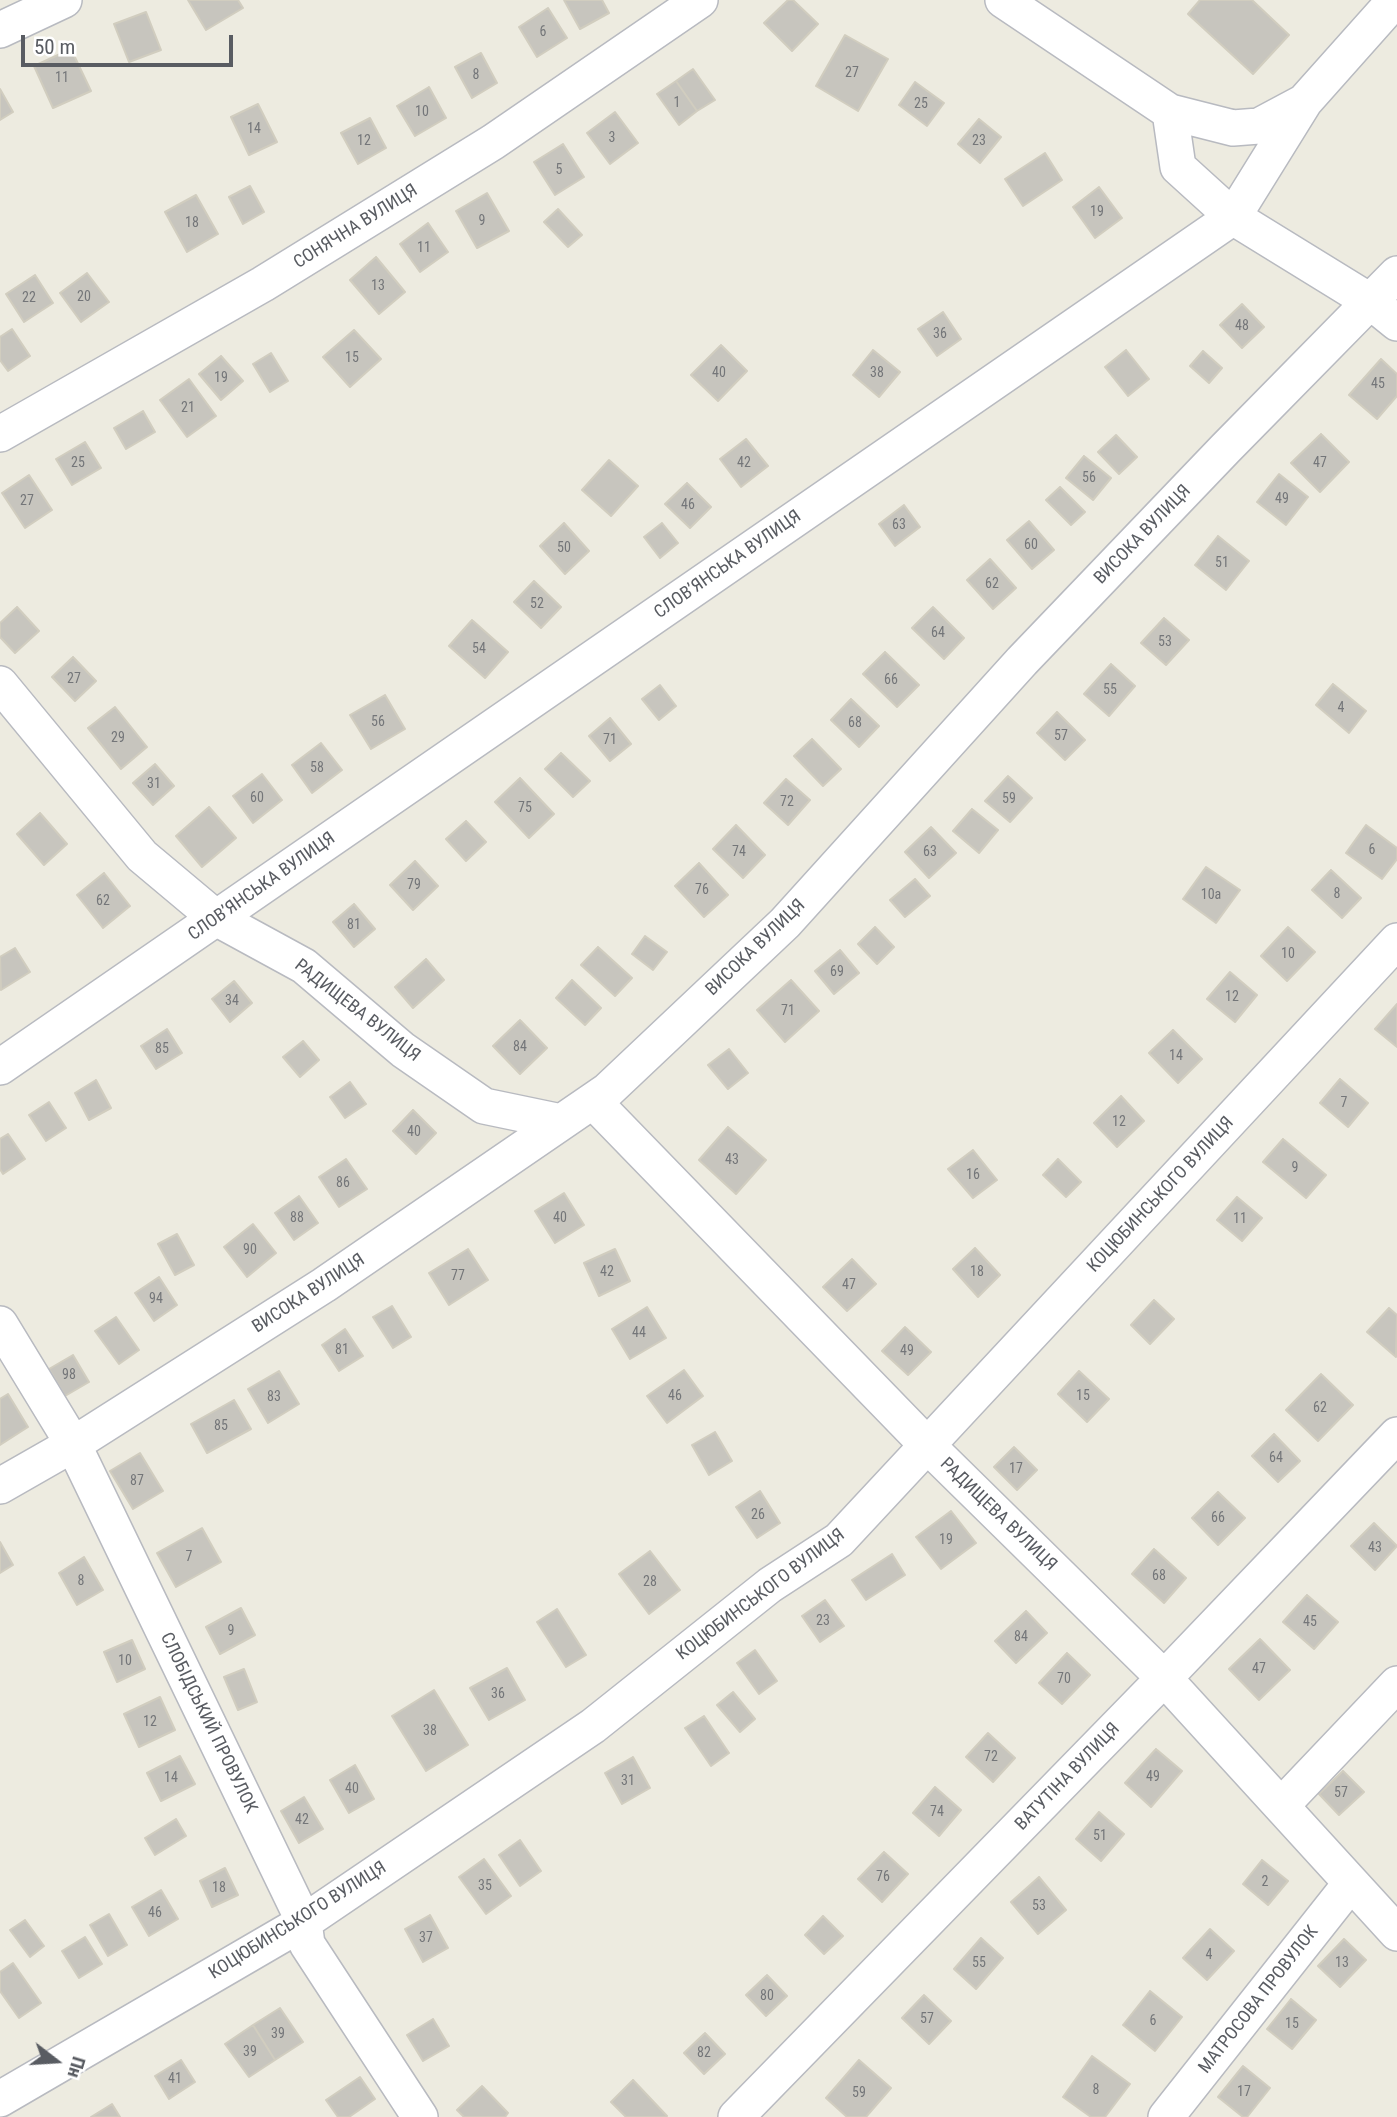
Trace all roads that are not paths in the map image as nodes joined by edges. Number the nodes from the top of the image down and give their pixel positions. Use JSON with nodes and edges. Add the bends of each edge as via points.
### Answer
{"nodes":[{"id":1,"x":64,"y":0,"type":"edge"},
{"id":2,"x":700,"y":0,"type":"edge"},
{"id":3,"x":1003,"y":0,"type":"edge"},
{"id":4,"x":1395,"y":0,"type":"edge"},
{"id":5,"x":0,"y":30,"type":"edge"},
{"id":6,"x":1305,"y":101,"type":"junction"},
{"id":7,"x":1170,"y":112,"type":"junction"},
{"id":8,"x":1233,"y":218,"type":"junction"},
{"id":9,"x":1397,"y":274,"type":"edge"},
{"id":10,"x":1384,"y":312,"type":"edge"},
{"id":11,"x":0,"y":434,"type":"edge"},
{"id":12,"x":0,"y":684,"type":"edge"},
{"id":13,"x":216,"y":918,"type":"junction"},
{"id":14,"x":1397,"y":941,"type":"edge"},
{"id":15,"x":0,"y":1067,"type":"edge"},
{"id":16,"x":593,"y":1101,"type":"junction"},
{"id":17,"x":561,"y":1122,"type":"junction"},
{"id":18,"x":0,"y":1324,"type":"edge"},
{"id":19,"x":1397,"y":1435,"type":"edge"},
{"id":20,"x":73,"y":1444,"type":"junction"},
{"id":21,"x":928,"y":1446,"type":"junction"},
{"id":22,"x":0,"y":1486,"type":"edge"},
{"id":23,"x":1164,"y":1678,"type":"junction"},
{"id":24,"x":1397,"y":1684,"type":"edge"},
{"id":25,"x":1281,"y":1806,"type":"junction"},
{"id":26,"x":1351,"y":1883,"type":"junction"},
{"id":27,"x":304,"y":1922,"type":"junction"},
{"id":28,"x":1397,"y":1933,"type":"edge"},
{"id":29,"x":0,"y":2099,"type":"edge"},
{"id":30,"x":408,"y":2113,"type":"edge"},
{"id":31,"x":736,"y":2117,"type":"edge"},
{"id":32,"x":1166,"y":2117,"type":"edge"}],
"edges":[{"from":1,"to":5,"type":"street"},
{"from":2,"to":11,"type":"street","name":"СОНЯЧНА ВУЛИЦЯ","via":[[493,142],[263,284]]},
{"from":3,"to":7,"type":"street"},
{"from":4,"to":6,"type":"street","name":"СЛОВ’ЯНСЬКА ВУЛИЦЯ"},
{"from":6,"to":7,"type":"street","via":[[1259,126],[1233,128]]},
{"from":6,"to":8,"type":"street","name":"СЛОВ’ЯНСЬКА ВУЛИЦЯ"},
{"from":7,"to":8,"type":"street","via":[[1178,167]]},
{"from":8,"to":10,"type":"street"},
{"from":8,"to":13,"type":"street","name":"СЛОВ’ЯНСЬКА ВУЛИЦЯ"},
{"from":9,"to":10,"type":"street","name":"ВИСОКА ВУЛИЦЯ"},
{"from":10,"to":16,"type":"street","name":"ВИСОКА ВУЛИЦЯ","via":[[1224,449],[1022,661],[785,923]]},
{"from":12,"to":13,"type":"street","name":"РАДИЩЕВА ВУЛИЦЯ","via":[[142,856]]},
{"from":13,"to":15,"type":"street","name":"СЛОВ’ЯНСЬКА ВУЛИЦЯ"},
{"from":13,"to":17,"type":"street","name":"РАДИЩЕВА ВУЛИЦЯ","via":[[304,966],[403,1050],[484,1106]]},
{"from":14,"to":21,"type":"street","name":"КОЦЮБИНСЬКОГО ВУЛИЦЯ"},
{"from":16,"to":17,"type":"street","name":"ВИСОКА ВУЛИЦЯ"},
{"from":16,"to":21,"type":"street","name":"РАДИЩЕВА ВУЛИЦЯ"},
{"from":17,"to":20,"type":"street","name":"ВИСОКА ВУЛИЦЯ","via":[[324,1285]]},
{"from":18,"to":20,"type":"street","name":"СЛОБІДСЬКИЙ ПРОВУЛОК"},
{"from":19,"to":23,"type":"street","name":"ВАТУТІНА ВУЛИЦЯ"},
{"from":20,"to":22,"type":"street","name":"ВИСОКА ВУЛИЦЯ"},
{"from":20,"to":27,"type":"street","name":"СЛОБІДСЬКИЙ ПРОВУЛОК"},
{"from":21,"to":23,"type":"street","name":"РАДИЩЕВА ВУЛИЦЯ"},
{"from":21,"to":27,"type":"street","name":"КОЦЮБИНСЬКОГО ВУЛИЦЯ","via":[[839,1540],[770,1585],[593,1726]]},
{"from":23,"to":25,"type":"street","name":"РАДИЩЕВА ВУЛИЦЯ"},
{"from":23,"to":31,"type":"street","name":"ВАТУТІНА ВУЛИЦЯ"},
{"from":24,"to":25,"type":"street"},
{"from":25,"to":26,"type":"street","name":"РАДИЩЕВА ВУЛИЦЯ"},
{"from":26,"to":28,"type":"street","name":"РАДИЩЕВА ВУЛИЦЯ"},
{"from":26,"to":32,"type":"street","name":"МАТРОСОВА ПРОВУЛОК"},
{"from":27,"to":29,"type":"street","name":"КОЦЮБИНСЬКОГО ВУЛИЦЯ"},
{"from":27,"to":30,"type":"street","name":"СЛОБІДСЬКИЙ ПРОВУЛОК","via":[[307,1944]]}]}
